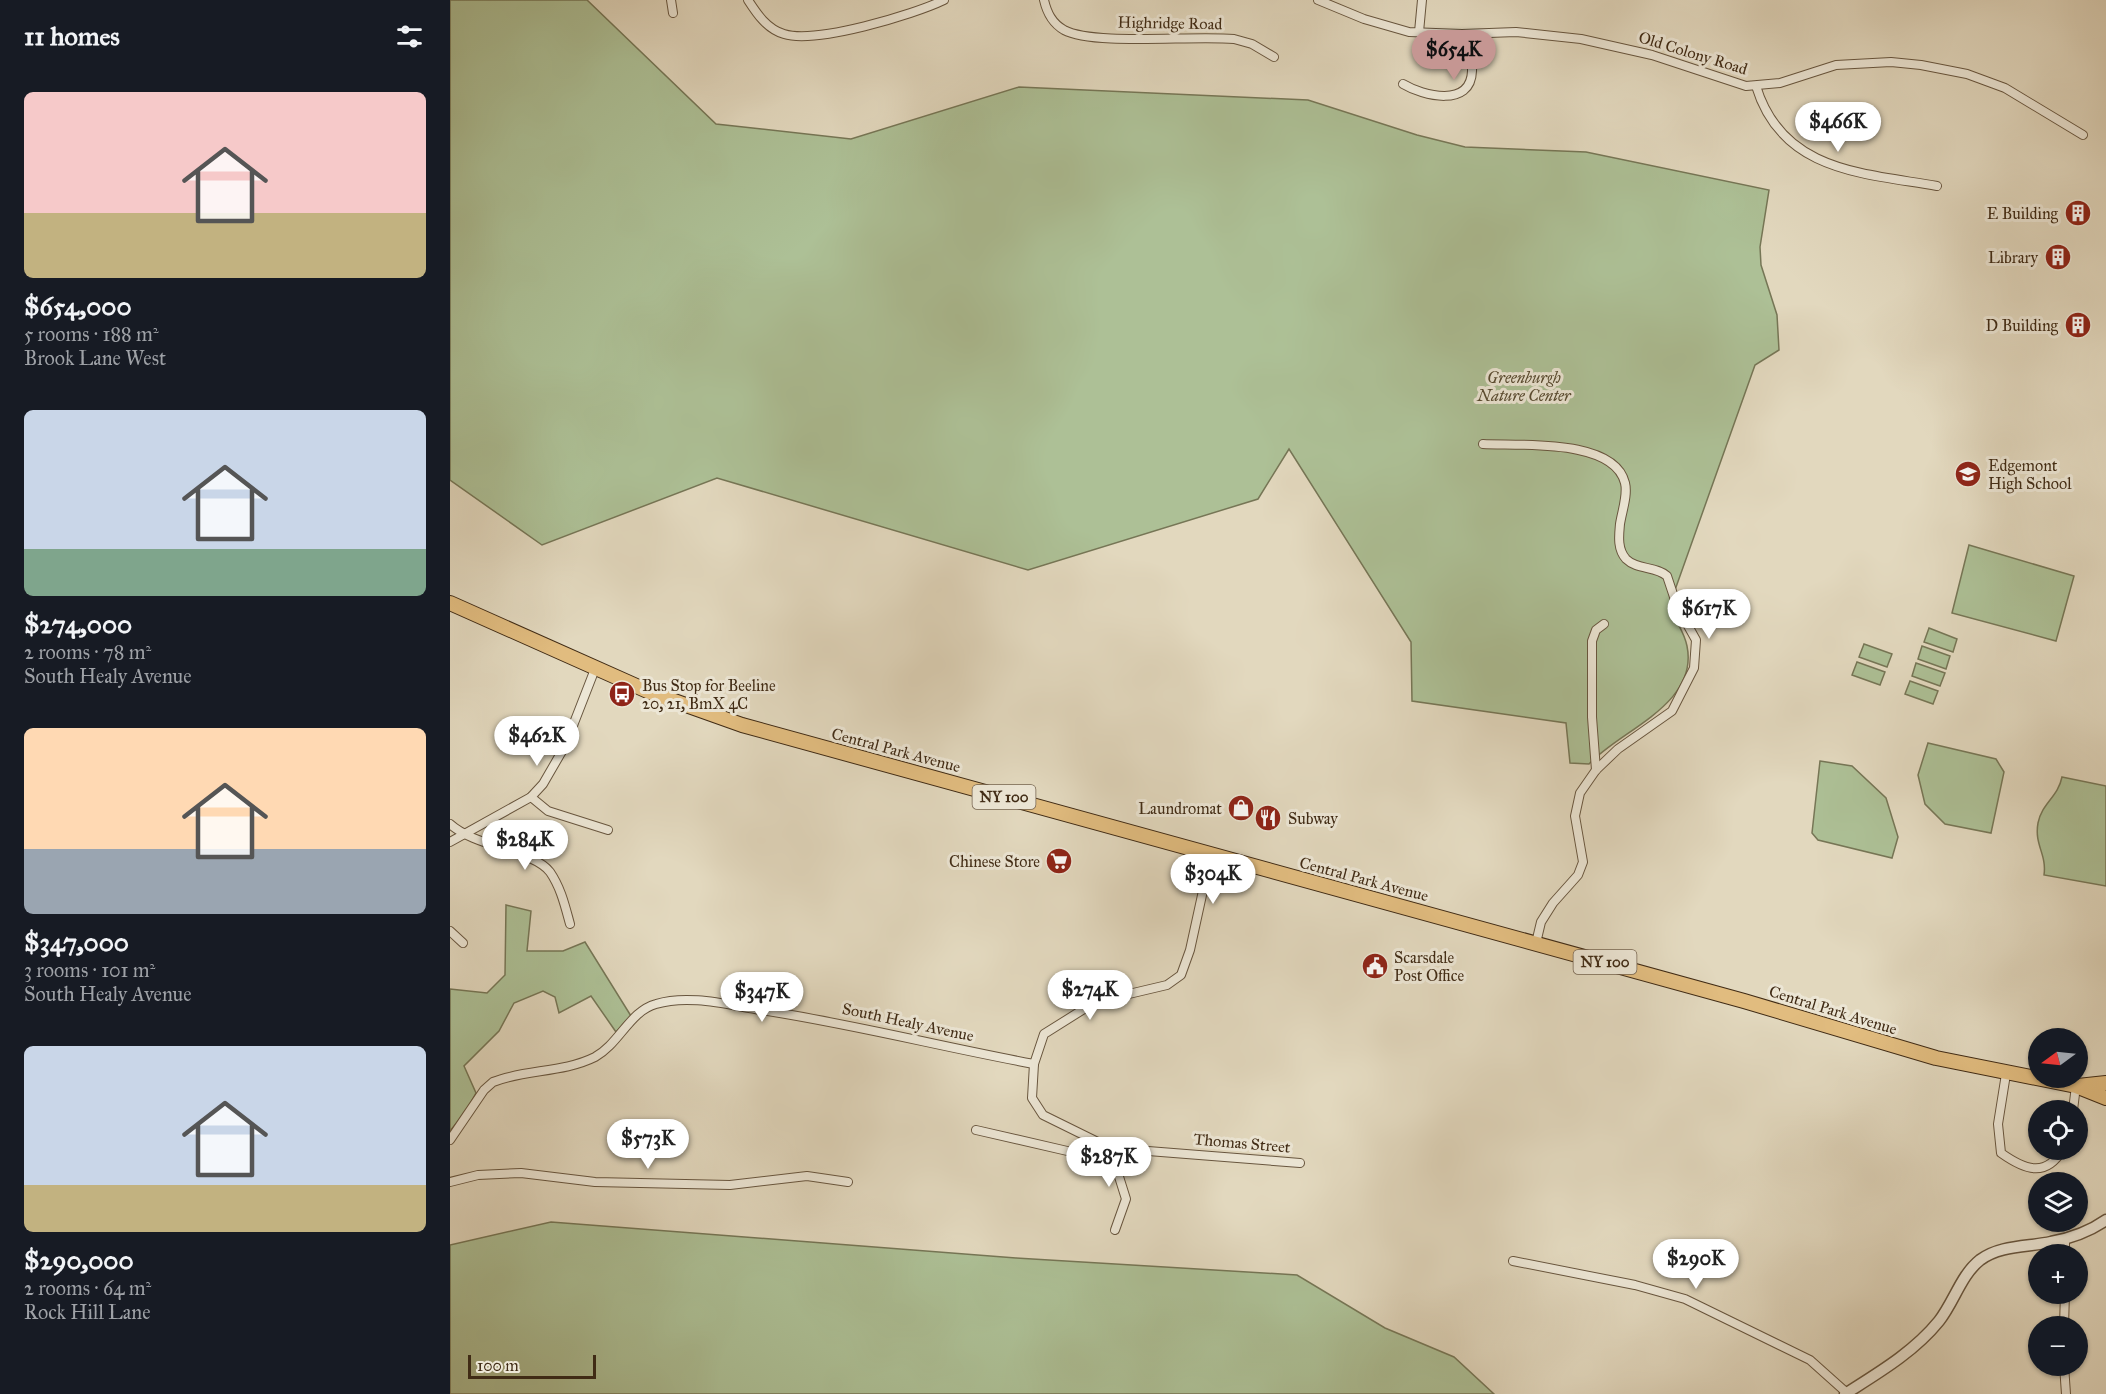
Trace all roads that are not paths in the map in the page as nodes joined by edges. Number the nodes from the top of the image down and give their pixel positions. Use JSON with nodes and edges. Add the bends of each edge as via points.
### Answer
{"nodes":[{"id":1,"x":671,"y":0,"type":"edge"},
{"id":2,"x":748,"y":0,"type":"edge"},
{"id":3,"x":944,"y":0,"type":"edge"},
{"id":4,"x":1044,"y":0,"type":"edge"},
{"id":5,"x":1318,"y":0,"type":"edge"},
{"id":6,"x":1422,"y":0,"type":"edge"},
{"id":7,"x":673,"y":13,"type":"dead end"},
{"id":8,"x":1419,"y":32,"type":"junction"},
{"id":9,"x":1462,"y":34,"type":"junction"},
{"id":10,"x":1274,"y":57,"type":"dead end"},
{"id":11,"x":1403,"y":84,"type":"dead end"},
{"id":12,"x":1756,"y":86,"type":"junction"},
{"id":13,"x":2083,"y":135,"type":"dead end"},
{"id":14,"x":1937,"y":186,"type":"dead end"},
{"id":15,"x":1484,"y":444,"type":"dead end"},
{"id":16,"x":450,"y":603,"type":"edge"},
{"id":17,"x":1604,"y":624,"type":"dead end"},
{"id":18,"x":595,"y":669,"type":"junction"},
{"id":19,"x":1596,"y":770,"type":"junction"},
{"id":20,"x":531,"y":796,"type":"junction"},
{"id":21,"x":450,"y":824,"type":"edge"},
{"id":22,"x":608,"y":830,"type":"dead end"},
{"id":23,"x":466,"y":835,"type":"junction"},
{"id":24,"x":450,"y":842,"type":"edge"},
{"id":25,"x":1211,"y":854,"type":"junction"},
{"id":26,"x":570,"y":924,"type":"dead end"},
{"id":27,"x":450,"y":931,"type":"edge"},
{"id":28,"x":463,"y":943,"type":"dead end"},
{"id":29,"x":1536,"y":943,"type":"junction"},
{"id":30,"x":1034,"y":1064,"type":"junction"},
{"id":31,"x":2006,"y":1074,"type":"junction"},
{"id":32,"x":2028,"y":1078,"type":"edge"},
{"id":33,"x":2106,"y":1083,"type":"edge"},
{"id":34,"x":2088,"y":1085,"type":"edge"},
{"id":35,"x":2081,"y":1088,"type":"edge"},
{"id":36,"x":2106,"y":1098,"type":"edge"},
{"id":37,"x":976,"y":1130,"type":"dead end"},
{"id":38,"x":450,"y":1140,"type":"edge"},
{"id":39,"x":1110,"y":1148,"type":"junction"},
{"id":40,"x":2056,"y":1160,"type":"edge"},
{"id":41,"x":1300,"y":1163,"type":"dead end"},
{"id":42,"x":1114,"y":1164,"type":"junction"},
{"id":43,"x":450,"y":1182,"type":"edge"},
{"id":44,"x":848,"y":1182,"type":"dead end"},
{"id":45,"x":2106,"y":1220,"type":"edge"},
{"id":46,"x":1115,"y":1230,"type":"dead end"},
{"id":47,"x":2066,"y":1239,"type":"junction"},
{"id":48,"x":2066,"y":1244,"type":"edge"},
{"id":49,"x":1514,"y":1261,"type":"dead end"},
{"id":50,"x":2065,"y":1376,"type":"edge"},
{"id":51,"x":1846,"y":1394,"type":"edge"},
{"id":52,"x":2066,"y":1394,"type":"edge"}],
"edges":[{"from":1,"to":7,"type":"street"},
{"from":2,"to":3,"type":"street","via":[[770,27],[804,38],[912,12]]},
{"from":4,"to":10,"type":"street","name":"Highridge Road","via":[[1051,19],[1071,33],[1112,38],[1234,39]]},
{"from":5,"to":8,"type":"street","name":"Old Colony Road","via":[[1382,25]]},
{"from":6,"to":8,"type":"street"},
{"from":8,"to":9,"type":"street","name":"Old Colony Road"},
{"from":9,"to":11,"type":"street","via":[[1472,71],[1470,82],[1462,91],[1424,95]]},
{"from":9,"to":12,"type":"street","name":"Old Colony Road","via":[[1516,32],[1581,39]]},
{"from":12,"to":13,"type":"street","name":"Old Colony Road","via":[[1836,65],[1906,62],[2005,88]]},
{"from":12,"to":14,"type":"street","via":[[1768,117],[1808,155],[1849,170]]},
{"from":15,"to":19,"type":"street","via":[[1574,447],[1617,468],[1626,486],[1619,537],[1621,552],[1632,563],[1667,576],[1677,606],[1696,640],[1694,668],[1672,711],[1618,749]]},
{"from":16,"to":18,"type":"main road","name":"Central Park Avenue","number":"NY 100"},
{"from":17,"to":19,"type":"street","via":[[1596,630],[1592,641]]},
{"from":18,"to":20,"type":"street","via":[[565,746],[543,784]]},
{"from":18,"to":25,"type":"main road","name":"Central Park Avenue","number":"NY 100","via":[[727,720]]},
{"from":19,"to":29,"type":"street","via":[[1580,793],[1575,816],[1583,862],[1578,875],[1541,922]]},
{"from":20,"to":22,"type":"street","via":[[548,811]]},
{"from":20,"to":23,"type":"street"},
{"from":21,"to":23,"type":"street"},
{"from":23,"to":24,"type":"street"},
{"from":23,"to":26,"type":"street","via":[[542,864],[558,885]]},
{"from":25,"to":29,"type":"main road","name":"Central Park Avenue","number":"NY 100"},
{"from":25,"to":30,"type":"street","via":[[1188,958],[1177,980],[1090,1005],[1044,1034]]},
{"from":27,"to":28,"type":"street"},
{"from":29,"to":31,"type":"main road","name":"Central Park Avenue","number":"NY 100","via":[[1936,1058]]},
{"from":30,"to":38,"type":"street","name":"South Healy Avenue","via":[[828,1020],[701,1001],[662,1002],[644,1010],[610,1046],[588,1060],[493,1082]]},
{"from":30,"to":39,"type":"street","name":"Thomas Street","via":[[1032,1098],[1039,1112]]},
{"from":31,"to":32,"type":"main road","name":"Central Park Avenue","number":"NY 100"},
{"from":31,"to":40,"type":"street","via":[[1998,1124],[2001,1153],[2028,1168],[2044,1168]]},
{"from":33,"to":34,"type":"main road","name":"Central Park Avenue","number":"NY 100"},
{"from":35,"to":36,"type":"main road","name":"Central Park Avenue","number":"NY 100"},
{"from":37,"to":42,"type":"street"},
{"from":39,"to":41,"type":"street","name":"Thomas Street"},
{"from":39,"to":42,"type":"street"},
{"from":42,"to":46,"type":"street","via":[[1126,1199]]},
{"from":43,"to":44,"type":"street","via":[[478,1175],[521,1173],[606,1182],[729,1185],[807,1176]]},
{"from":45,"to":47,"type":"street","via":[[2092,1230]]},
{"from":47,"to":48,"type":"street"},
{"from":47,"to":51,"type":"street","via":[[1990,1254],[1978,1261],[1939,1321],[1893,1363]]},
{"from":49,"to":51,"type":"street","via":[[1684,1299],[1810,1360]]},
{"from":50,"to":52,"type":"street"}]}
